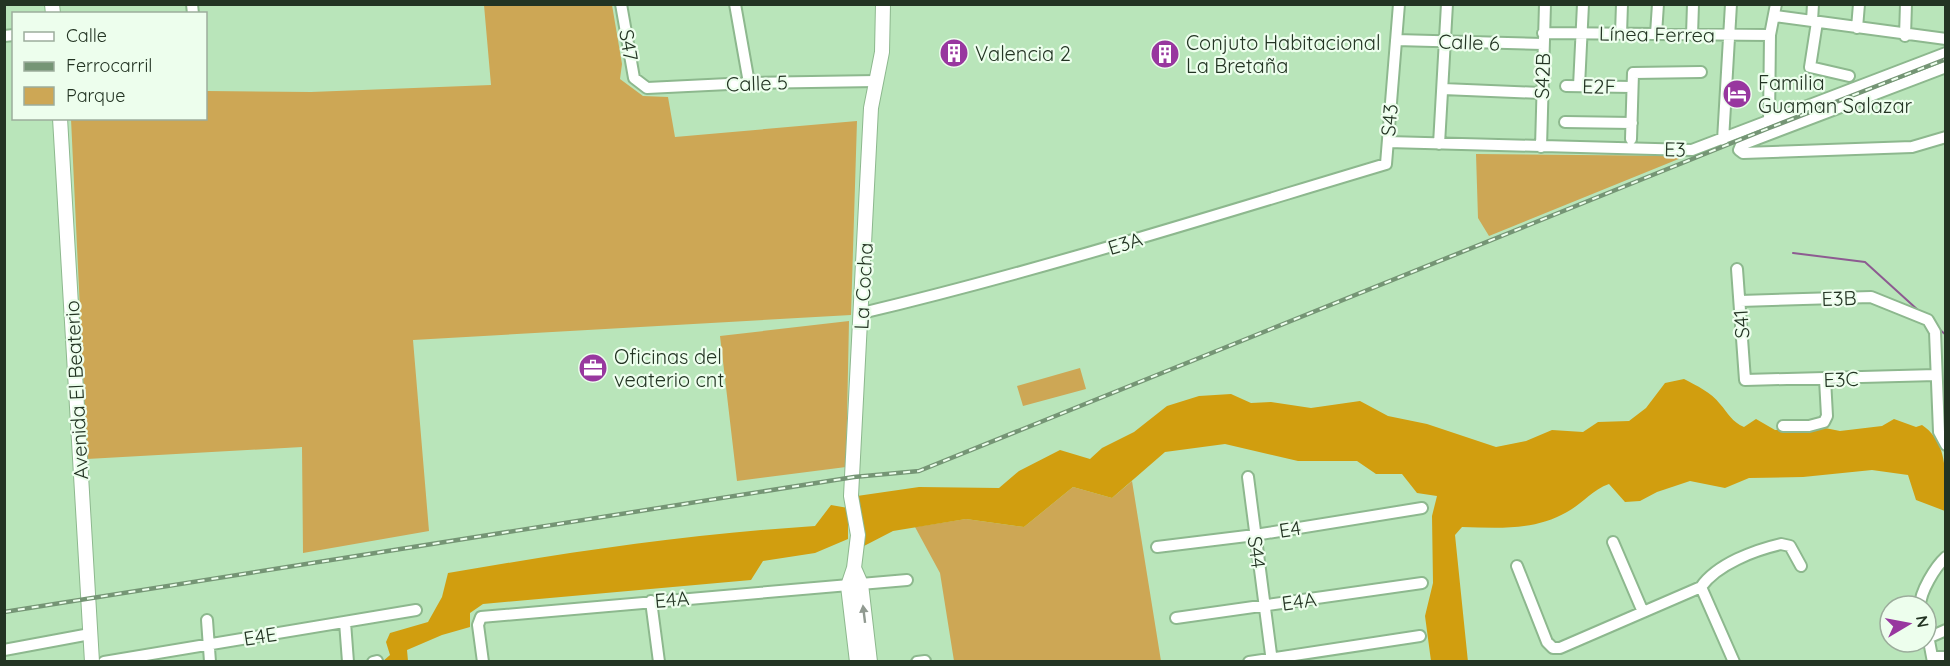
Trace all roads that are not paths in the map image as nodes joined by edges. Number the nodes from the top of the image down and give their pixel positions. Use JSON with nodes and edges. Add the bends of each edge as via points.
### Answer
{"nodes":[{"id":1,"x":621,"y":4,"type":"edge"},
{"id":2,"x":735,"y":4,"type":"edge"},
{"id":3,"x":883,"y":4,"type":"edge"},
{"id":4,"x":1399,"y":4,"type":"edge"},
{"id":5,"x":1447,"y":4,"type":"edge"},
{"id":6,"x":1545,"y":4,"type":"edge"},
{"id":7,"x":1583,"y":4,"type":"edge"},
{"id":8,"x":1622,"y":4,"type":"edge"},
{"id":9,"x":1658,"y":4,"type":"edge"},
{"id":10,"x":1693,"y":4,"type":"edge"},
{"id":11,"x":1731,"y":4,"type":"edge"},
{"id":12,"x":1813,"y":4,"type":"edge"},
{"id":13,"x":1859,"y":4,"type":"edge"},
{"id":14,"x":1906,"y":4,"type":"edge"},
{"id":15,"x":1775,"y":10,"type":"edge"},
{"id":16,"x":1815,"y":22,"type":"junction"},
{"id":17,"x":1857,"y":28,"type":"junction"},
{"id":18,"x":1581,"y":34,"type":"junction"},
{"id":19,"x":1621,"y":34,"type":"junction"},
{"id":20,"x":1656,"y":34,"type":"junction"},
{"id":21,"x":1692,"y":35,"type":"junction"},
{"id":22,"x":1730,"y":35,"type":"junction"},
{"id":23,"x":1770,"y":35,"type":"junction"},
{"id":24,"x":1905,"y":36,"type":"junction"},
{"id":25,"x":1543,"y":39,"type":"junction"},
{"id":26,"x":1946,"y":39,"type":"edge"},
{"id":27,"x":1396,"y":40,"type":"junction"},
{"id":28,"x":1445,"y":41,"type":"junction"},
{"id":29,"x":1946,"y":53,"type":"edge"},
{"id":30,"x":1946,"y":67,"type":"edge"},
{"id":31,"x":1701,"y":72,"type":"dead end"},
{"id":32,"x":1849,"y":76,"type":"dead end"},
{"id":33,"x":877,"y":81,"type":"junction"},
{"id":34,"x":749,"y":83,"type":"junction"},
{"id":35,"x":639,"y":84,"type":"joint"},
{"id":36,"x":1566,"y":86,"type":"dead end"},
{"id":37,"x":1579,"y":86,"type":"junction"},
{"id":38,"x":1632,"y":87,"type":"junction"},
{"id":39,"x":1443,"y":89,"type":"junction"},
{"id":40,"x":1541,"y":93,"type":"junction"},
{"id":41,"x":60,"y":120,"type":"edge"},
{"id":42,"x":1769,"y":121,"type":"junction"},
{"id":43,"x":1565,"y":123,"type":"dead end"},
{"id":44,"x":1632,"y":123,"type":"junction"},
{"id":45,"x":1946,"y":137,"type":"edge"},
{"id":46,"x":1631,"y":138,"type":"dead end"},
{"id":47,"x":1723,"y":140,"type":"junction"},
{"id":48,"x":1388,"y":142,"type":"junction"},
{"id":49,"x":1439,"y":144,"type":"junction"},
{"id":50,"x":1540,"y":147,"type":"junction"},
{"id":51,"x":1386,"y":164,"type":"joint"},
{"id":52,"x":1737,"y":269,"type":"dead end"},
{"id":53,"x":1740,"y":301,"type":"junction"},
{"id":54,"x":862,"y":313,"type":"junction"},
{"id":55,"x":1936,"y":375,"type":"junction"},
{"id":56,"x":1825,"y":379,"type":"junction"},
{"id":57,"x":1745,"y":380,"type":"joint"},
{"id":58,"x":1783,"y":426,"type":"dead end"},
{"id":59,"x":1946,"y":445,"type":"edge"},
{"id":60,"x":1248,"y":477,"type":"dead end"},
{"id":61,"x":1422,"y":508,"type":"dead end"},
{"id":62,"x":1255,"y":535,"type":"junction"},
{"id":63,"x":1613,"y":542,"type":"dead end"},
{"id":64,"x":1157,"y":547,"type":"dead end"},
{"id":65,"x":1946,"y":557,"type":"edge"},
{"id":66,"x":1516,"y":566,"type":"dead end"},
{"id":67,"x":1801,"y":566,"type":"dead end"},
{"id":68,"x":907,"y":580,"type":"dead end"},
{"id":69,"x":1422,"y":584,"type":"dead end"},
{"id":70,"x":854,"y":585,"type":"junction"},
{"id":71,"x":1701,"y":587,"type":"junction"},
{"id":72,"x":1923,"y":594,"type":"edge"},
{"id":73,"x":651,"y":601,"type":"junction"},
{"id":74,"x":1264,"y":606,"type":"junction"},
{"id":75,"x":416,"y":610,"type":"dead end"},
{"id":76,"x":1643,"y":612,"type":"junction"},
{"id":77,"x":1176,"y":618,"type":"dead end"},
{"id":78,"x":207,"y":620,"type":"dead end"},
{"id":79,"x":345,"y":622,"type":"junction"},
{"id":80,"x":90,"y":634,"type":"junction"},
{"id":81,"x":1420,"y":636,"type":"dead end"},
{"id":82,"x":209,"y":644,"type":"junction"},
{"id":83,"x":4,"y":650,"type":"edge"},
{"id":84,"x":1946,"y":657,"type":"edge"},
{"id":85,"x":1272,"y":660,"type":"edge"},
{"id":86,"x":1931,"y":660,"type":"edge"},
{"id":87,"x":925,"y":661,"type":"edge"},
{"id":88,"x":1731,"y":661,"type":"edge"},
{"id":89,"x":92,"y":662,"type":"edge"},
{"id":90,"x":104,"y":662,"type":"edge"},
{"id":91,"x":210,"y":662,"type":"edge"},
{"id":92,"x":348,"y":662,"type":"edge"},
{"id":93,"x":483,"y":662,"type":"edge"},
{"id":94,"x":659,"y":662,"type":"edge"},
{"id":95,"x":857,"y":662,"type":"edge"},
{"id":96,"x":870,"y":662,"type":"edge"},
{"id":97,"x":917,"y":662,"type":"edge"},
{"id":98,"x":1249,"y":662,"type":"edge"}],
"edges":[{"from":1,"to":35,"type":"street","name":"S47","via":[[634,78]]},
{"from":2,"to":34,"type":"street"},
{"from":3,"to":33,"type":"street","name":"La Cocha"},
{"from":4,"to":27,"type":"street","name":"S43"},
{"from":5,"to":28,"type":"street"},
{"from":6,"to":25,"type":"street","name":"S42B"},
{"from":7,"to":18,"type":"street"},
{"from":8,"to":19,"type":"street"},
{"from":9,"to":20,"type":"street"},
{"from":10,"to":21,"type":"street"},
{"from":11,"to":22,"type":"street"},
{"from":12,"to":16,"type":"street"},
{"from":13,"to":17,"type":"street"},
{"from":14,"to":24,"type":"street"},
{"from":15,"to":16,"type":"street"},
{"from":15,"to":23,"type":"street"},
{"from":16,"to":17,"type":"street"},
{"from":16,"to":32,"type":"street","via":[[1810,67]]},
{"from":17,"to":24,"type":"street"},
{"from":18,"to":19,"type":"street","name":"Línea Ferrea"},
{"from":18,"to":25,"type":"street","name":"Línea Ferrea"},
{"from":18,"to":37,"type":"street"},
{"from":19,"to":20,"type":"street","name":"Línea Ferrea"},
{"from":20,"to":21,"type":"street","name":"Línea Ferrea"},
{"from":21,"to":22,"type":"street","name":"Línea Ferrea"},
{"from":22,"to":23,"type":"street","name":"Línea Ferrea"},
{"from":22,"to":47,"type":"street"},
{"from":23,"to":42,"type":"street"},
{"from":24,"to":26,"type":"street"},
{"from":25,"to":28,"type":"street","name":"Calle 6"},
{"from":25,"to":40,"type":"street","name":"S42B"},
{"from":27,"to":28,"type":"street","name":"Calle 6"},
{"from":27,"to":48,"type":"street","name":"S43"},
{"from":28,"to":39,"type":"street"},
{"from":29,"to":42,"type":"street","name":"E3"},
{"from":30,"to":45,"type":"street","via":[[1739,150],[1743,153],[1912,147]]},
{"from":31,"to":38,"type":"street","via":[[1635,72]]},
{"from":33,"to":34,"type":"street","name":"Calle 5"},
{"from":33,"to":54,"type":"street","name":"La Cocha","via":[[871,108]]},
{"from":34,"to":35,"type":"street","name":"Calle 5","via":[[647,88]]},
{"from":36,"to":37,"type":"street","name":"E2F"},
{"from":37,"to":38,"type":"street","name":"E2F"},
{"from":38,"to":44,"type":"street"},
{"from":39,"to":40,"type":"street"},
{"from":39,"to":49,"type":"street"},
{"from":40,"to":50,"type":"street","name":"S42B"},
{"from":41,"to":80,"type":"street","name":"Avenida El Beaterio"},
{"from":42,"to":47,"type":"street","name":"E3"},
{"from":43,"to":44,"type":"street"},
{"from":44,"to":46,"type":"street"},
{"from":47,"to":50,"type":"street","name":"E3","via":[[1692,150]]},
{"from":48,"to":49,"type":"street","name":"E3"},
{"from":48,"to":51,"type":"street","name":"S43"},
{"from":49,"to":50,"type":"street","name":"E3"},
{"from":51,"to":54,"type":"street","name":"E3A","via":[[1062,262]]},
{"from":52,"to":53,"type":"street","name":"S41"},
{"from":53,"to":55,"type":"street","name":"E3B","via":[[1871,297],[1933,324]]},
{"from":53,"to":57,"type":"street","name":"S41"},
{"from":54,"to":70,"type":"street","name":"La Cocha","via":[[852,505],[857,521]]},
{"from":55,"to":56,"type":"street","name":"E3C"},
{"from":55,"to":59,"type":"street","via":[[1939,432]]},
{"from":56,"to":57,"type":"street","name":"E3C"},
{"from":56,"to":58,"type":"street","via":[[1824,422]]},
{"from":60,"to":62,"type":"street","name":"S44"},
{"from":61,"to":62,"type":"street","name":"E4"},
{"from":62,"to":64,"type":"street","name":"E4"},
{"from":62,"to":74,"type":"street","name":"S44"},
{"from":63,"to":76,"type":"street"},
{"from":65,"to":72,"type":"street"},
{"from":66,"to":76,"type":"street","via":[[1546,642],[1553,648]]},
{"from":67,"to":71,"type":"street","via":[[1790,546],[1781,544],[1717,570]]},
{"from":68,"to":70,"type":"street","name":"E4A"},
{"from":69,"to":74,"type":"street","name":"E4A"},
{"from":70,"to":73,"type":"street","name":"E4A"},
{"from":70,"to":95,"type":"street","name":"La Cocha"},
{"from":96,"to":70,"type":"street","name":"La Cocha","one_way":true},
{"from":71,"to":76,"type":"street"},
{"from":71,"to":88,"type":"street"},
{"from":73,"to":93,"type":"street","name":"E4A","via":[[481,617],[478,625]]},
{"from":73,"to":94,"type":"street"},
{"from":74,"to":77,"type":"street","name":"E4A"},
{"from":74,"to":85,"type":"street","name":"S44"},
{"from":75,"to":79,"type":"street","name":"E4E"},
{"from":78,"to":82,"type":"street"},
{"from":79,"to":82,"type":"street","name":"E4E"},
{"from":79,"to":92,"type":"street"},
{"from":80,"to":83,"type":"street"},
{"from":80,"to":89,"type":"street","name":"Avenida El Beaterio"},
{"from":81,"to":85,"type":"street"},
{"from":82,"to":90,"type":"street","name":"E4E"},
{"from":82,"to":91,"type":"street"},
{"from":84,"to":86,"type":"street"},
{"from":85,"to":98,"type":"street"},
{"from":87,"to":97,"type":"street"}]}
